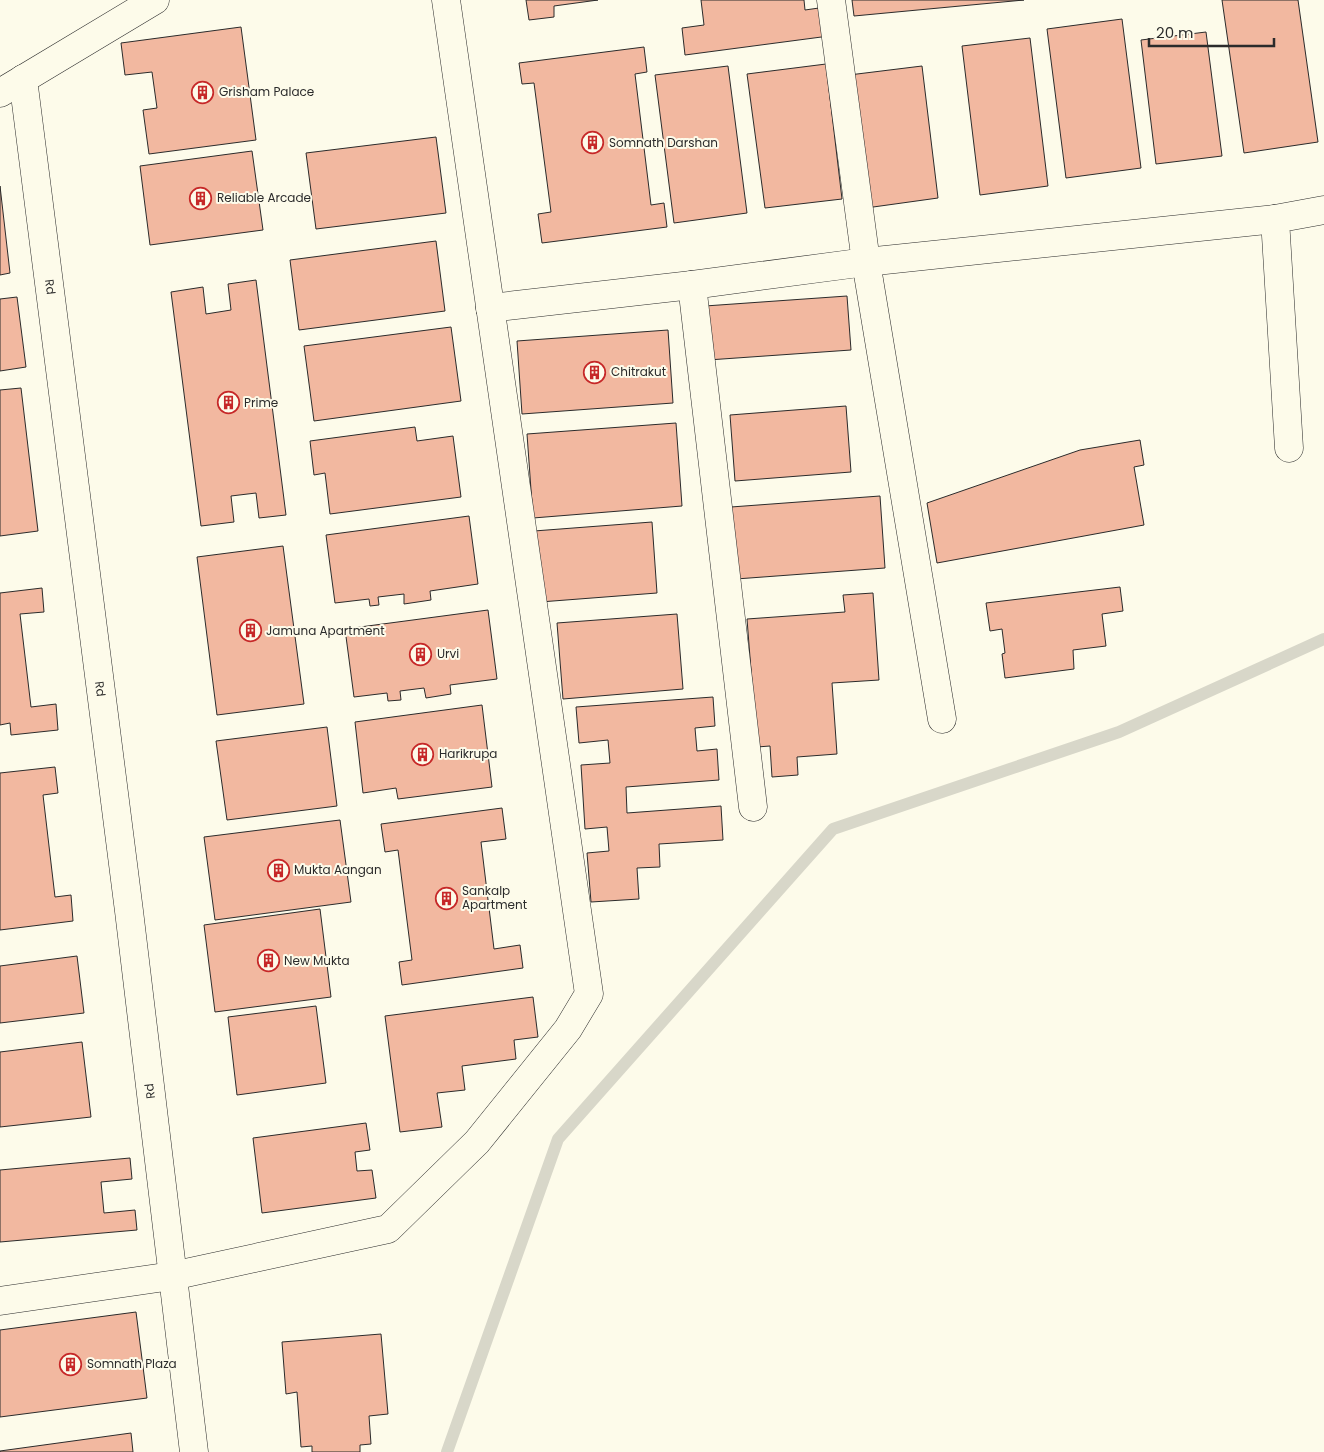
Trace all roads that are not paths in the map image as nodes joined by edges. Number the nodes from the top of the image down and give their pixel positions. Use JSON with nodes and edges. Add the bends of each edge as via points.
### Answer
{"nodes":[{"id":1,"x":154,"y":0,"type":"edge"},
{"id":2,"x":446,"y":0,"type":"edge"},
{"id":3,"x":830,"y":0,"type":"edge"},
{"id":4,"x":23,"y":79,"type":"junction"},
{"id":5,"x":0,"y":92,"type":"edge"},
{"id":6,"x":1324,"y":210,"type":"edge"},
{"id":7,"x":1275,"y":219,"type":"junction"},
{"id":8,"x":866,"y":262,"type":"junction"},
{"id":9,"x":692,"y":285,"type":"junction"},
{"id":10,"x":490,"y":308,"type":"junction"},
{"id":11,"x":1289,"y":448,"type":"dead end"},
{"id":12,"x":942,"y":719,"type":"dead end"},
{"id":13,"x":753,"y":807,"type":"dead end"},
{"id":14,"x":172,"y":1276,"type":"junction"},
{"id":15,"x":0,"y":1301,"type":"edge"},
{"id":16,"x":194,"y":1452,"type":"edge"}],
"edges":[{"from":1,"to":4,"type":"street"},
{"from":2,"to":10,"type":"street"},
{"from":3,"to":8,"type":"street"},
{"from":4,"to":5,"type":"street"},
{"from":4,"to":14,"type":"street","name":"Rd"},
{"from":6,"to":7,"type":"street"},
{"from":7,"to":8,"type":"street"},
{"from":7,"to":11,"type":"street"},
{"from":8,"to":9,"type":"street"},
{"from":8,"to":12,"type":"street"},
{"from":9,"to":10,"type":"street"},
{"from":9,"to":13,"type":"street"},
{"from":10,"to":14,"type":"street","via":[[589,994],[568,1029],[477,1142],[388,1229]]},
{"from":14,"to":15,"type":"street"},
{"from":14,"to":16,"type":"street","name":"Rd"}]}
